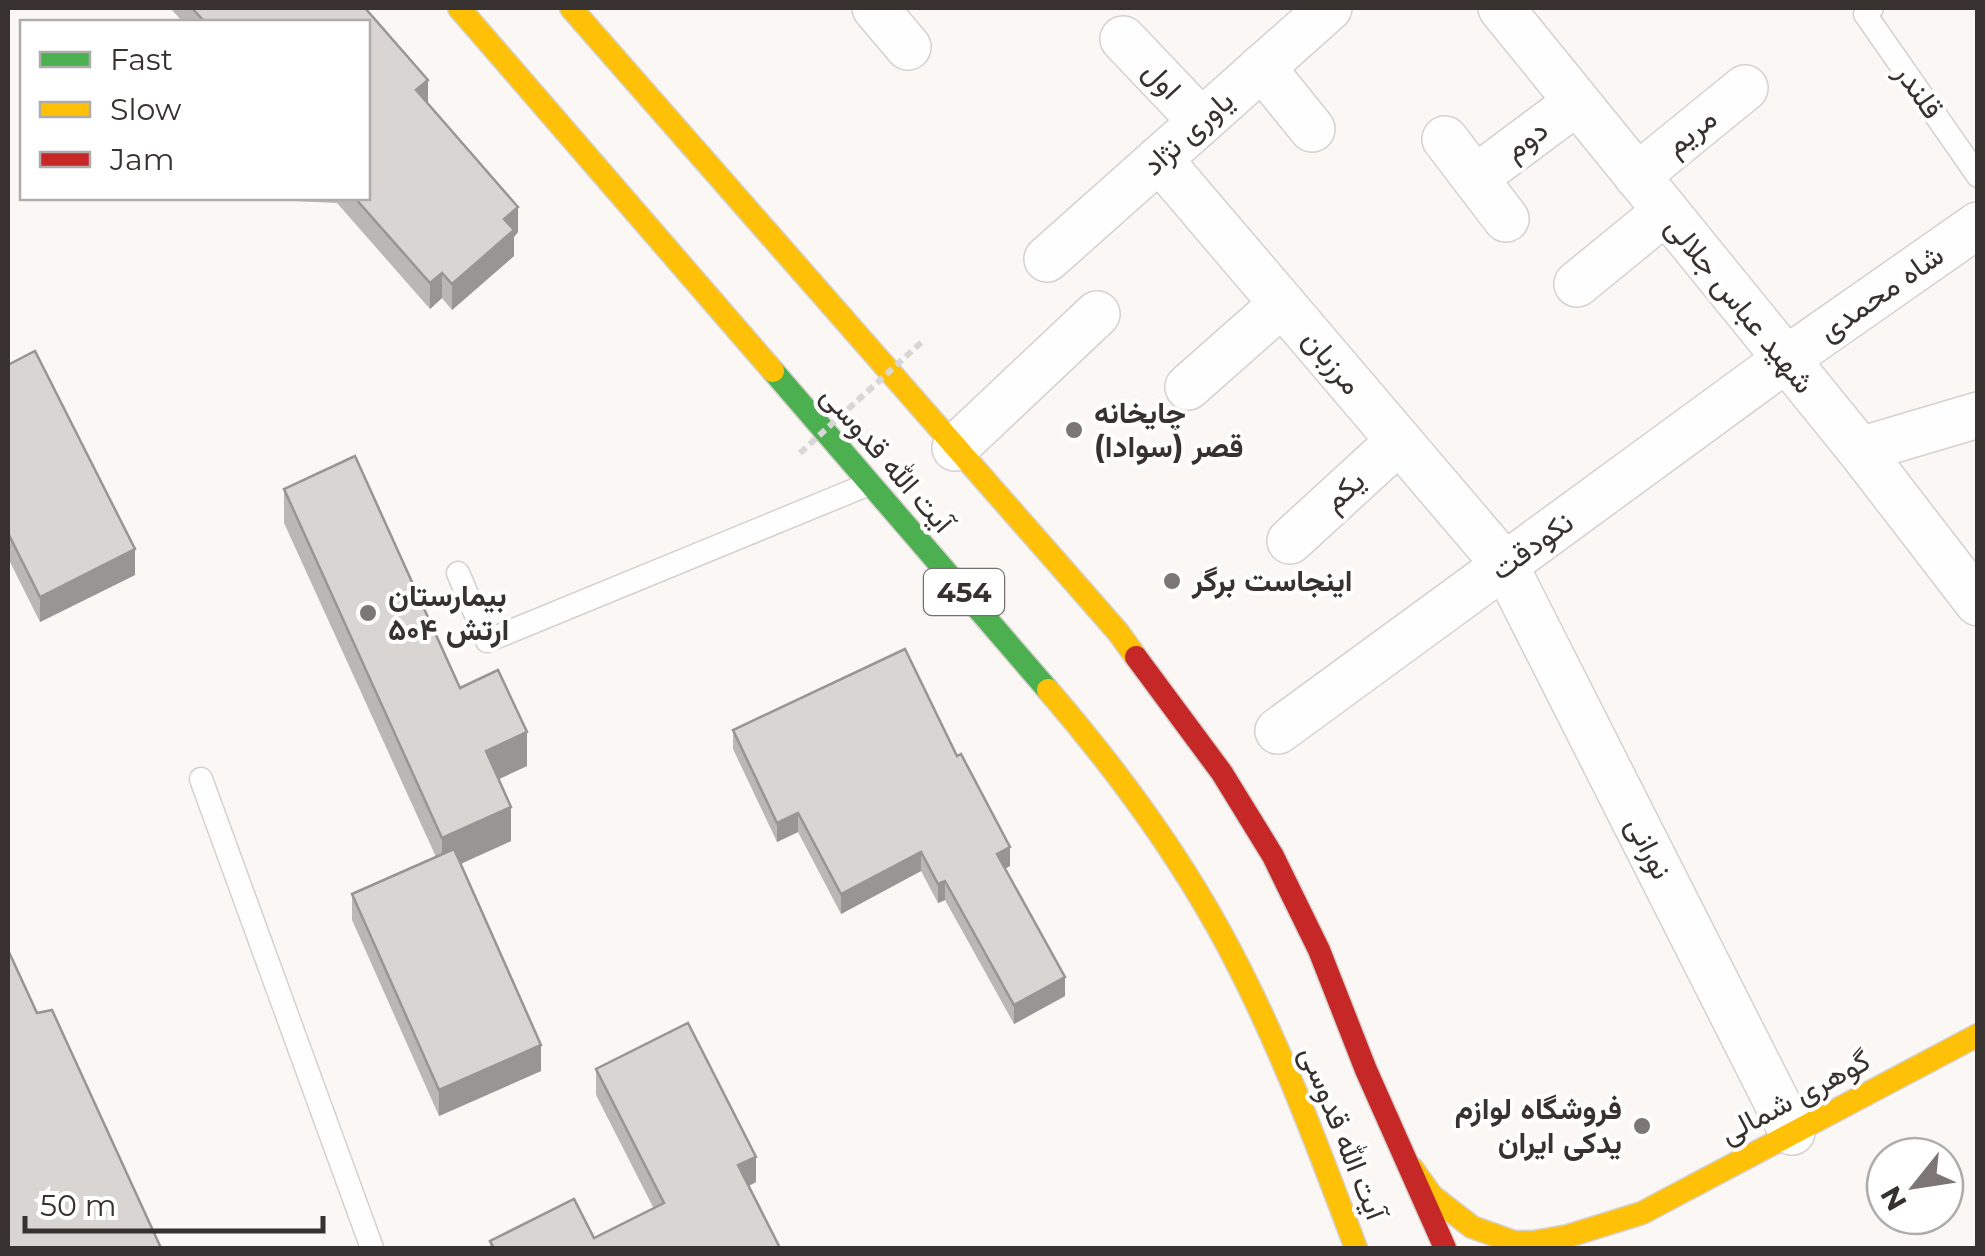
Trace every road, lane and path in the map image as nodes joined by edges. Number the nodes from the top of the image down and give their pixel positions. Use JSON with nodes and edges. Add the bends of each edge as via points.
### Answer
{"nodes":[{"id":1,"x":459,"y":8,"type":"edge"},
{"id":2,"x":573,"y":8,"type":"edge"},
{"id":3,"x":875,"y":8,"type":"edge"},
{"id":4,"x":1328,"y":8,"type":"edge"},
{"id":5,"x":1872,"y":8,"type":"edge"},
{"id":6,"x":1515,"y":12,"type":"edge"},
{"id":7,"x":1123,"y":38,"type":"dead end"},
{"id":8,"x":908,"y":47,"type":"dead end"},
{"id":9,"x":1262,"y":67,"type":"junction"},
{"id":10,"x":1745,"y":88,"type":"dead end"},
{"id":11,"x":1577,"y":102,"type":"junction"},
{"id":12,"x":1201,"y":121,"type":"junction"},
{"id":13,"x":1312,"y":129,"type":"dead end"},
{"id":14,"x":1445,"y":139,"type":"dead end"},
{"id":15,"x":1159,"y":160,"type":"junction"},
{"id":16,"x":1637,"y":176,"type":"junction"},
{"id":17,"x":1978,"y":176,"type":"edge"},
{"id":18,"x":1475,"y":178,"type":"junction"},
{"id":19,"x":1666,"y":212,"type":"junction"},
{"id":20,"x":1506,"y":218,"type":"dead end"},
{"id":21,"x":1978,"y":225,"type":"edge"},
{"id":22,"x":1047,"y":259,"type":"dead end"},
{"id":23,"x":1577,"y":284,"type":"dead end"},
{"id":24,"x":1282,"y":304,"type":"junction"},
{"id":25,"x":1097,"y":314,"type":"dead end"},
{"id":26,"x":925,"y":339,"type":"dead end"},
{"id":27,"x":1785,"y":360,"type":"junction"},
{"id":28,"x":1188,"y":387,"type":"dead end"},
{"id":29,"x":1978,"y":415,"type":"edge"},
{"id":30,"x":1399,"y":441,"type":"junction"},
{"id":31,"x":955,"y":448,"type":"junction"},
{"id":32,"x":1860,"y":450,"type":"junction"},
{"id":33,"x":800,"y":453,"type":"dead end"},
{"id":34,"x":869,"y":484,"type":"junction"},
{"id":35,"x":1290,"y":541,"type":"dead end"},
{"id":36,"x":1505,"y":565,"type":"junction"},
{"id":37,"x":458,"y":573,"type":"dead end"},
{"id":38,"x":1978,"y":603,"type":"edge"},
{"id":39,"x":1278,"y":731,"type":"dead end"},
{"id":40,"x":201,"y":779,"type":"dead end"},
{"id":41,"x":1978,"y":1035,"type":"edge"},
{"id":42,"x":1792,"y":1132,"type":"junction"},
{"id":43,"x":1406,"y":1159,"type":"junction"},
{"id":44,"x":1642,"y":1214,"type":"junction"},
{"id":45,"x":372,"y":1248,"type":"edge"},
{"id":46,"x":1356,"y":1248,"type":"edge"},
{"id":47,"x":1445,"y":1248,"type":"edge"},
{"id":48,"x":1604,"y":1248,"type":"edge"}],
"edges":[{"from":1,"to":34,"type":"main road","name":"آیت الله قدوسی","number":"454"},
{"from":2,"to":31,"type":"main road","number":"454"},
{"from":3,"to":8,"type":"street"},
{"from":4,"to":9,"type":"street","name":"یاوری نژاد"},
{"from":5,"to":17,"type":"lane","name":"قلندر","via":[[1866,14]]},
{"from":6,"to":11,"type":"street","name":"شهید عباس جلالی"},
{"from":7,"to":12,"type":"street","name":"اول"},
{"from":9,"to":12,"type":"street","name":"یاوری نژاد"},
{"from":9,"to":13,"type":"street"},
{"from":10,"to":16,"type":"street","name":"مریم"},
{"from":11,"to":16,"type":"street","name":"شهید عباس جلالی"},
{"from":11,"to":18,"type":"street","name":"دوم"},
{"from":12,"to":15,"type":"street","name":"یاوری نژاد"},
{"from":14,"to":18,"type":"street"},
{"from":15,"to":22,"type":"street","name":"یاوری نژاد"},
{"from":15,"to":24,"type":"street","name":"مرزبان"},
{"from":16,"to":19,"type":"street","name":"شهید عباس جلالی"},
{"from":18,"to":20,"type":"street"},
{"from":19,"to":23,"type":"street"},
{"from":19,"to":27,"type":"street","name":"شهید عباس جلالی"},
{"from":21,"to":27,"type":"street","name":"شاه محمدی"},
{"from":24,"to":28,"type":"street"},
{"from":24,"to":30,"type":"street","name":"مرزبان"},
{"from":25,"to":31,"type":"street"},
{"from":26,"to":33,"type":"path","bridge":true},
{"from":27,"to":32,"type":"street","name":"شهید عباس جلالی"},
{"from":27,"to":36,"type":"street","name":"نکودقت"},
{"from":29,"to":32,"type":"street"},
{"from":30,"to":35,"type":"street","name":"یکم"},
{"from":30,"to":36,"type":"street","name":"مرزبان"},
{"from":31,"to":43,"type":"main road","number":"454","via":[[1118,632],[1222,773],[1319,950]]},
{"from":32,"to":38,"type":"street","name":"شهید عباس جلالی"},
{"from":34,"to":37,"type":"lane","via":[[487,641]]},
{"from":34,"to":46,"type":"main road","name":"آیت الله قدوسی","number":"454","via":[[1056,700],[1192,883],[1252,994]]},
{"from":36,"to":39,"type":"street","name":"نکودقت"},
{"from":36,"to":42,"type":"street","name":"نورانی"},
{"from":40,"to":45,"type":"lane"},
{"from":41,"to":42,"type":"main road","name":"گوهری شمالی"},
{"from":42,"to":44,"type":"main road","name":"گوهری شمالی"},
{"from":43,"to":44,"type":"main road","number":"454","via":[[1450,1212],[1514,1242],[1568,1236]]},
{"from":43,"to":47,"type":"main road"},
{"from":44,"to":48,"type":"main road"}]}
